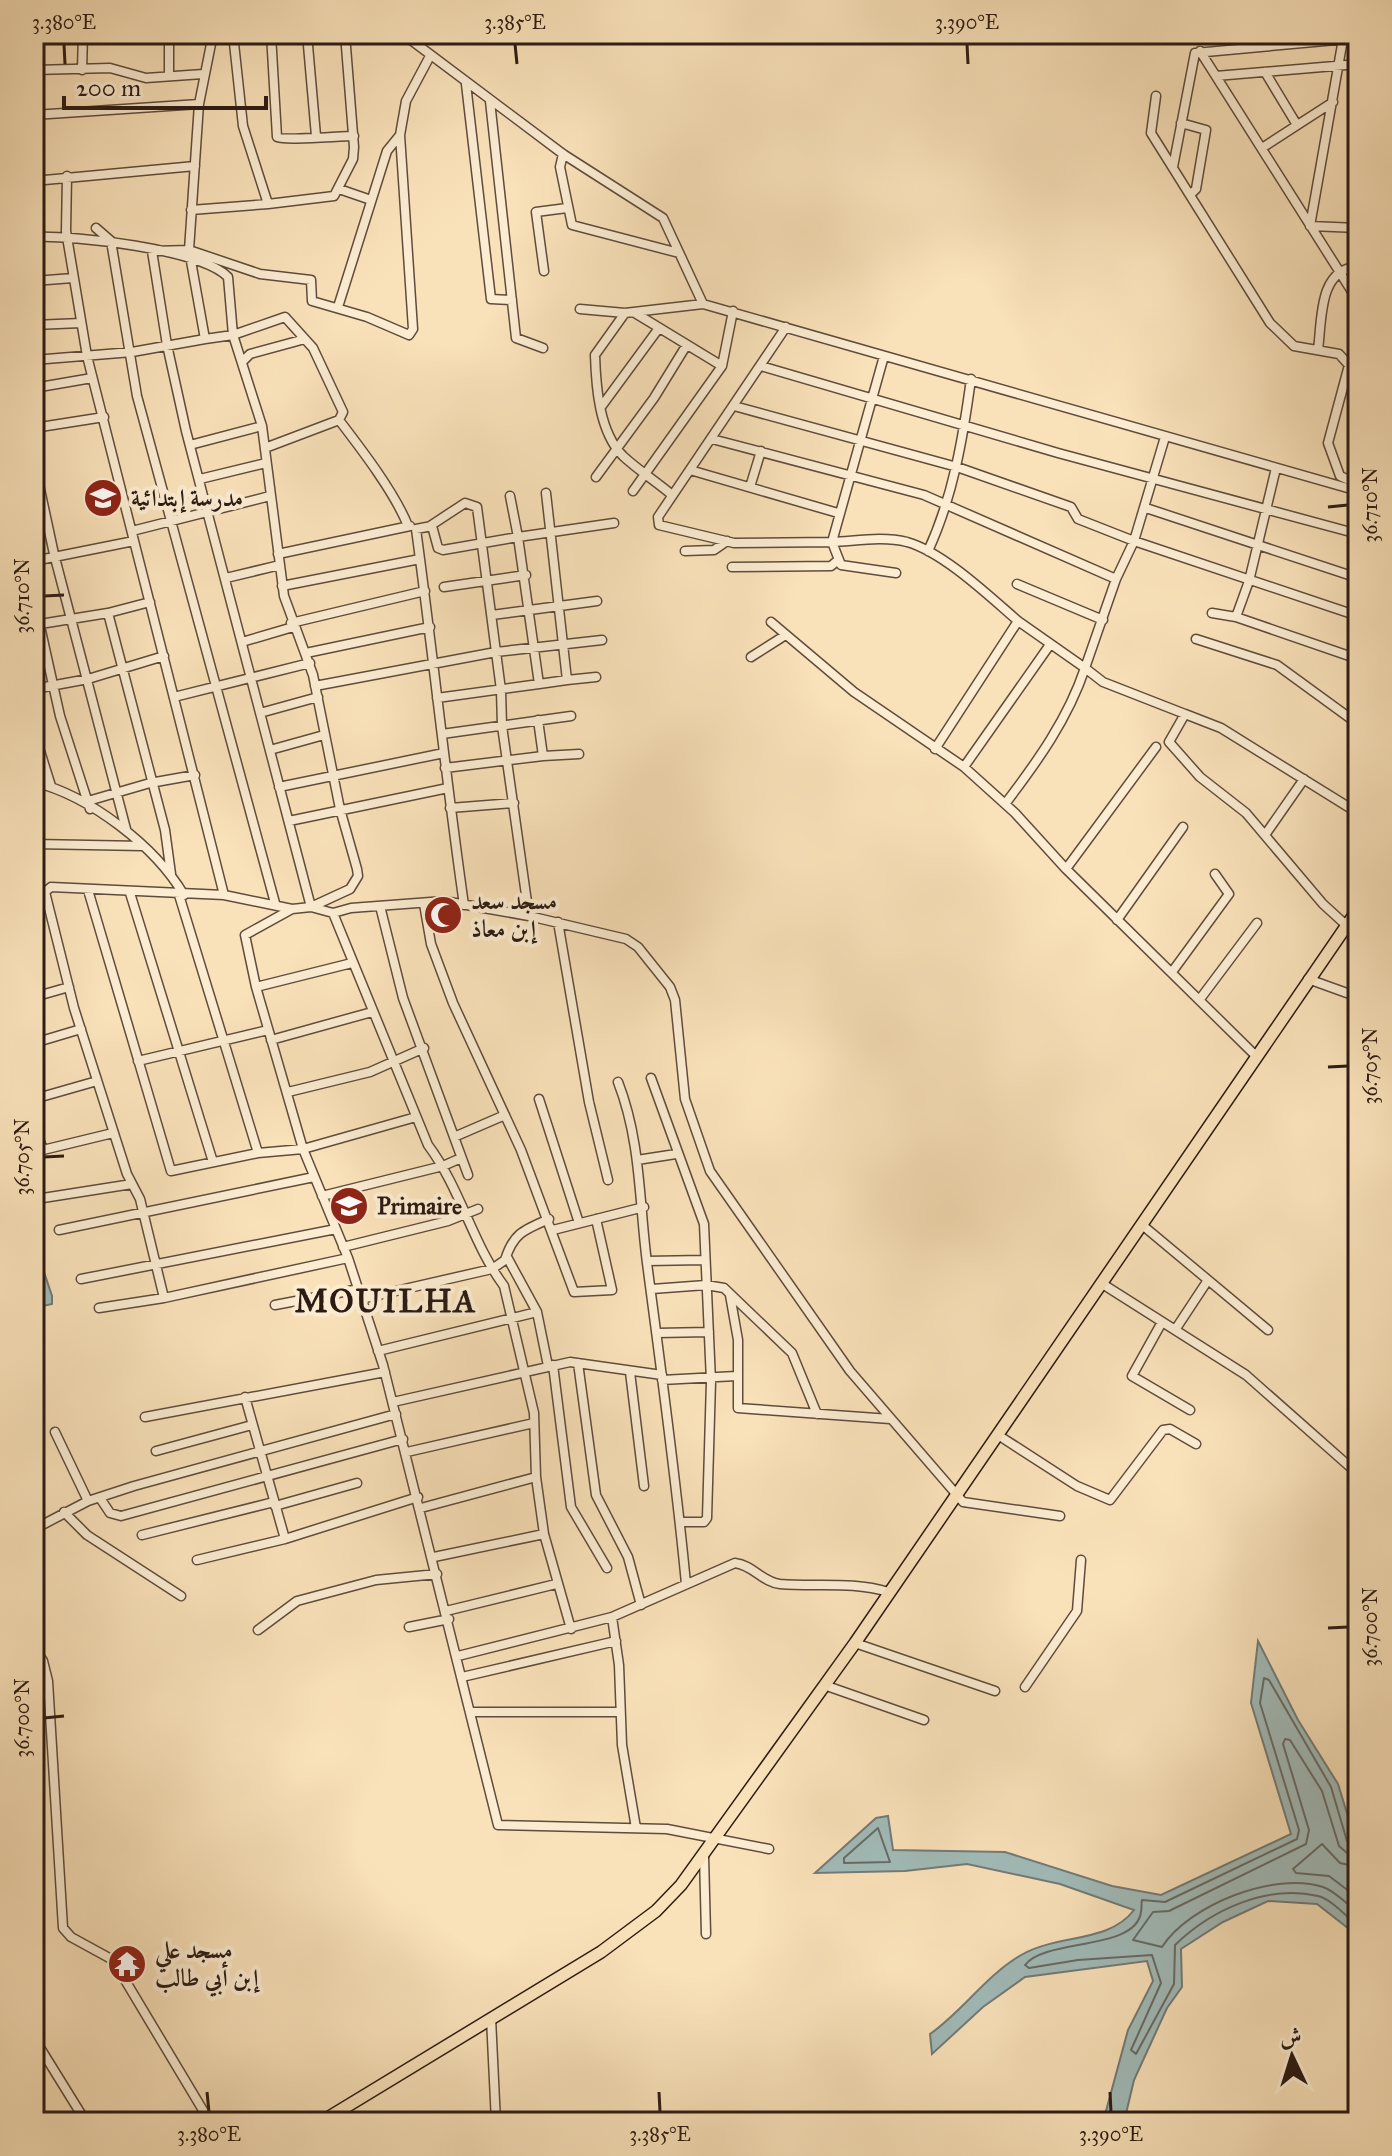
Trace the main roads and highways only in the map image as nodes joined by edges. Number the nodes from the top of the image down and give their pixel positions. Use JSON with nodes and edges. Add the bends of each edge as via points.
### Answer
{"nodes":[{"id":1,"x":1358,"y":909,"type":"edge"},
{"id":2,"x":329,"y":2120,"type":"edge"}],
"edges":[{"from":1,"to":2,"type":"main road","via":[[704,1856],[656,1911],[628,1933]]}]}
